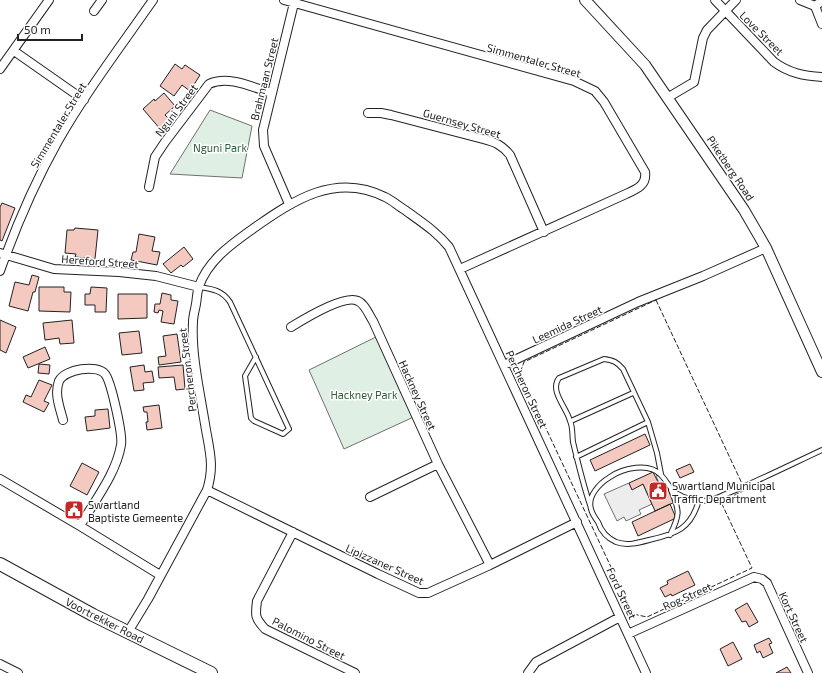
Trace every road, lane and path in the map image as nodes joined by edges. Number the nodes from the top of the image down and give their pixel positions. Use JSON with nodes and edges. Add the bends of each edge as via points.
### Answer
{"nodes":[{"id":1,"x":49,"y":0,"type":"edge"},
{"id":2,"x":102,"y":0,"type":"edge"},
{"id":3,"x":153,"y":0,"type":"edge"},
{"id":4,"x":284,"y":0,"type":"edge"},
{"id":5,"x":585,"y":0,"type":"edge"},
{"id":6,"x":715,"y":0,"type":"edge"},
{"id":7,"x":736,"y":0,"type":"edge"},
{"id":8,"x":800,"y":0,"type":"edge"},
{"id":9,"x":822,"y":0,"type":"edge"},
{"id":10,"x":294,"y":3,"type":"junction"},
{"id":11,"x":815,"y":6,"type":"junction"},
{"id":12,"x":94,"y":11,"type":"dead end"},
{"id":13,"x":726,"y":12,"type":"junction"},
{"id":14,"x":822,"y":24,"type":"edge"},
{"id":15,"x":14,"y":51,"type":"junction"},
{"id":16,"x":0,"y":69,"type":"edge"},
{"id":17,"x":822,"y":77,"type":"edge"},
{"id":18,"x":271,"y":93,"type":"junction"},
{"id":19,"x":667,"y":98,"type":"junction"},
{"id":20,"x":84,"y":100,"type":"junction"},
{"id":21,"x":368,"y":113,"type":"dead end"},
{"id":22,"x":149,"y":187,"type":"dead end"},
{"id":23,"x":289,"y":204,"type":"junction"},
{"id":24,"x":544,"y":232,"type":"junction"},
{"id":25,"x":766,"y":248,"type":"junction"},
{"id":26,"x":3,"y":254,"type":"edge"},
{"id":27,"x":460,"y":270,"type":"junction"},
{"id":28,"x":0,"y":271,"type":"edge"},
{"id":29,"x":199,"y":287,"type":"junction"},
{"id":30,"x":291,"y":327,"type":"dead end"},
{"id":31,"x":256,"y":357,"type":"junction"},
{"id":32,"x":504,"y":365,"type":"junction"},
{"id":33,"x":822,"y":372,"type":"edge"},
{"id":34,"x":633,"y":393,"type":"junction"},
{"id":35,"x":63,"y":420,"type":"dead end"},
{"id":36,"x":571,"y":421,"type":"junction"},
{"id":37,"x":648,"y":422,"type":"junction"},
{"id":38,"x":822,"y":450,"type":"edge"},
{"id":39,"x":576,"y":457,"type":"junction"},
{"id":40,"x":438,"y":464,"type":"junction"},
{"id":41,"x":661,"y":474,"type":"junction"},
{"id":42,"x":0,"y":479,"type":"edge"},
{"id":43,"x":670,"y":488,"type":"junction"},
{"id":44,"x":207,"y":490,"type":"junction"},
{"id":45,"x":370,"y":497,"type":"dead end"},
{"id":46,"x":699,"y":500,"type":"junction"},
{"id":47,"x":590,"y":508,"type":"junction"},
{"id":48,"x":577,"y":522,"type":"junction"},
{"id":49,"x":80,"y":526,"type":"junction"},
{"id":50,"x":293,"y":532,"type":"junction"},
{"id":51,"x":670,"y":535,"type":"junction"},
{"id":52,"x":0,"y":564,"type":"edge"},
{"id":53,"x":490,"y":565,"type":"junction"},
{"id":54,"x":160,"y":576,"type":"junction"},
{"id":55,"x":754,"y":578,"type":"joint"},
{"id":56,"x":620,"y":617,"type":"junction"},
{"id":57,"x":128,"y":632,"type":"junction"},
{"id":58,"x":628,"y":634,"type":"junction"},
{"id":59,"x":0,"y":664,"type":"edge"},
{"id":60,"x":18,"y":673,"type":"edge"},
{"id":61,"x":210,"y":673,"type":"edge"},
{"id":62,"x":355,"y":673,"type":"edge"},
{"id":63,"x":528,"y":673,"type":"edge"},
{"id":64,"x":646,"y":673,"type":"edge"},
{"id":65,"x":808,"y":673,"type":"edge"}],
"edges":[{"from":1,"to":15,"type":"street"},
{"from":2,"to":12,"type":"street"},
{"from":3,"to":20,"type":"street","name":"Simmentaler Street"},
{"from":4,"to":10,"type":"street","name":"Simmentaler Street"},
{"from":5,"to":19,"type":"street","name":"Piketberg Road","via":[[645,65]]},
{"from":6,"to":13,"type":"street","name":"Love Street"},
{"from":7,"to":13,"type":"street"},
{"from":8,"to":11,"type":"street"},
{"from":9,"to":11,"type":"street"},
{"from":10,"to":18,"type":"street","name":"Brahmaan Street"},
{"from":10,"to":24,"type":"street","name":"Simmentaler Street","via":[[574,81],[595,91],[638,157],[646,177],[636,190]]},
{"from":11,"to":14,"type":"street"},
{"from":13,"to":17,"type":"street","name":"Love Street","via":[[774,62],[784,69],[798,74]]},
{"from":13,"to":19,"type":"street","via":[[707,30],[703,38],[694,82]]},
{"from":15,"to":16,"type":"street"},
{"from":15,"to":20,"type":"street"},
{"from":18,"to":22,"type":"street","name":"Nguni Street","via":[[225,80],[209,84],[155,158]]},
{"from":18,"to":23,"type":"street","name":"Brahmaan Street","via":[[263,130],[264,146]]},
{"from":19,"to":25,"type":"street","name":"Piketberg Road","via":[[744,210]]},
{"from":20,"to":26,"type":"street","name":"Simmentaler Street","via":[[37,181]]},
{"from":21,"to":24,"type":"street","name":"Guernsey Street","via":[[391,115],[504,147],[510,155]]},
{"from":23,"to":27,"type":"street","name":"Percheron Street","via":[[326,189],[342,187],[360,188],[385,197],[439,234],[449,247]]},
{"from":23,"to":29,"type":"street","name":"Percheron Street","via":[[220,253],[207,268]]},
{"from":24,"to":27,"type":"street","name":"Simmentaler Street"},
{"from":25,"to":32,"type":"street","name":"Leemida Street","via":[[638,302]]},
{"from":25,"to":33,"type":"street","name":"Piketberg Road"},
{"from":26,"to":28,"type":"street","name":"Simmentaler Street"},
{"from":26,"to":29,"type":"street","name":"Hereford Street","via":[[54,269],[156,276]]},
{"from":27,"to":32,"type":"street","name":"Percheron Street"},
{"from":29,"to":31,"type":"lane","via":[[217,290],[227,297]]},
{"from":29,"to":44,"type":"street","name":"Percheron Street","via":[[193,322],[194,350],[211,455],[212,468]]},
{"from":30,"to":40,"type":"street","name":"Hackney Street","via":[[346,300],[359,301],[373,321]]},
{"from":31,"to":31,"type":"lane","via":[[289,429],[284,434],[251,418],[246,376]]},
{"from":32,"to":48,"type":"street","name":"Percheron Street"},
{"from":34,"to":36,"type":"lane"},
{"from":34,"to":36,"type":"lane","via":[[623,369],[611,360],[604,359],[559,378],[556,390]]},
{"from":34,"to":37,"type":"lane"},
{"from":35,"to":49,"type":"street","via":[[57,394],[59,381],[68,372],[84,369],[105,373],[121,428],[122,443],[116,465]]},
{"from":36,"to":39,"type":"lane"},
{"from":37,"to":39,"type":"lane"},
{"from":37,"to":41,"type":"lane"},
{"from":38,"to":46,"type":"lane","via":[[710,501]]},
{"from":39,"to":47,"type":"lane"},
{"from":40,"to":45,"type":"street"},
{"from":40,"to":53,"type":"street","name":"Hackney Street"},
{"from":41,"to":43,"type":"lane"},
{"from":41,"to":47,"type":"lane","via":[[640,467],[612,476],[594,493]]},
{"from":42,"to":49,"type":"street"},
{"from":43,"to":46,"type":"lane","via":[[682,496]]},
{"from":43,"to":51,"type":"lane","via":[[677,503],[678,518]]},
{"from":44,"to":50,"type":"street","name":"Lipizzaner Street"},
{"from":44,"to":54,"type":"street","name":"Percheron Street"},
{"from":46,"to":51,"type":"lane","via":[[690,520]]},
{"from":47,"to":51,"type":"lane","via":[[605,534],[616,542],[636,544]]},
{"from":48,"to":53,"type":"street","name":"Lipizzaner Street"},
{"from":48,"to":56,"type":"street","name":"Ford Street"},
{"from":49,"to":54,"type":"street"},
{"from":50,"to":53,"type":"street","name":"Lipizzaner Street","via":[[419,593],[428,594]]},
{"from":50,"to":62,"type":"street","name":"Palomino Street","via":[[257,601],[257,620],[265,629]]},
{"from":52,"to":57,"type":"main road","name":"Voortrekker Road"},
{"from":54,"to":57,"type":"street","name":"Percheron Street"},
{"from":55,"to":58,"type":"street","name":"Rog Street"},
{"from":55,"to":65,"type":"street","name":"Kort Street","via":[[762,579],[766,584]]},
{"from":56,"to":58,"type":"street","name":"Ford Street"},
{"from":56,"to":63,"type":"street","via":[[536,662]]},
{"from":57,"to":61,"type":"main road","name":"Voortrekker Road"},
{"from":58,"to":64,"type":"street","name":"Ford Street"},
{"from":59,"to":60,"type":"street"}]}
